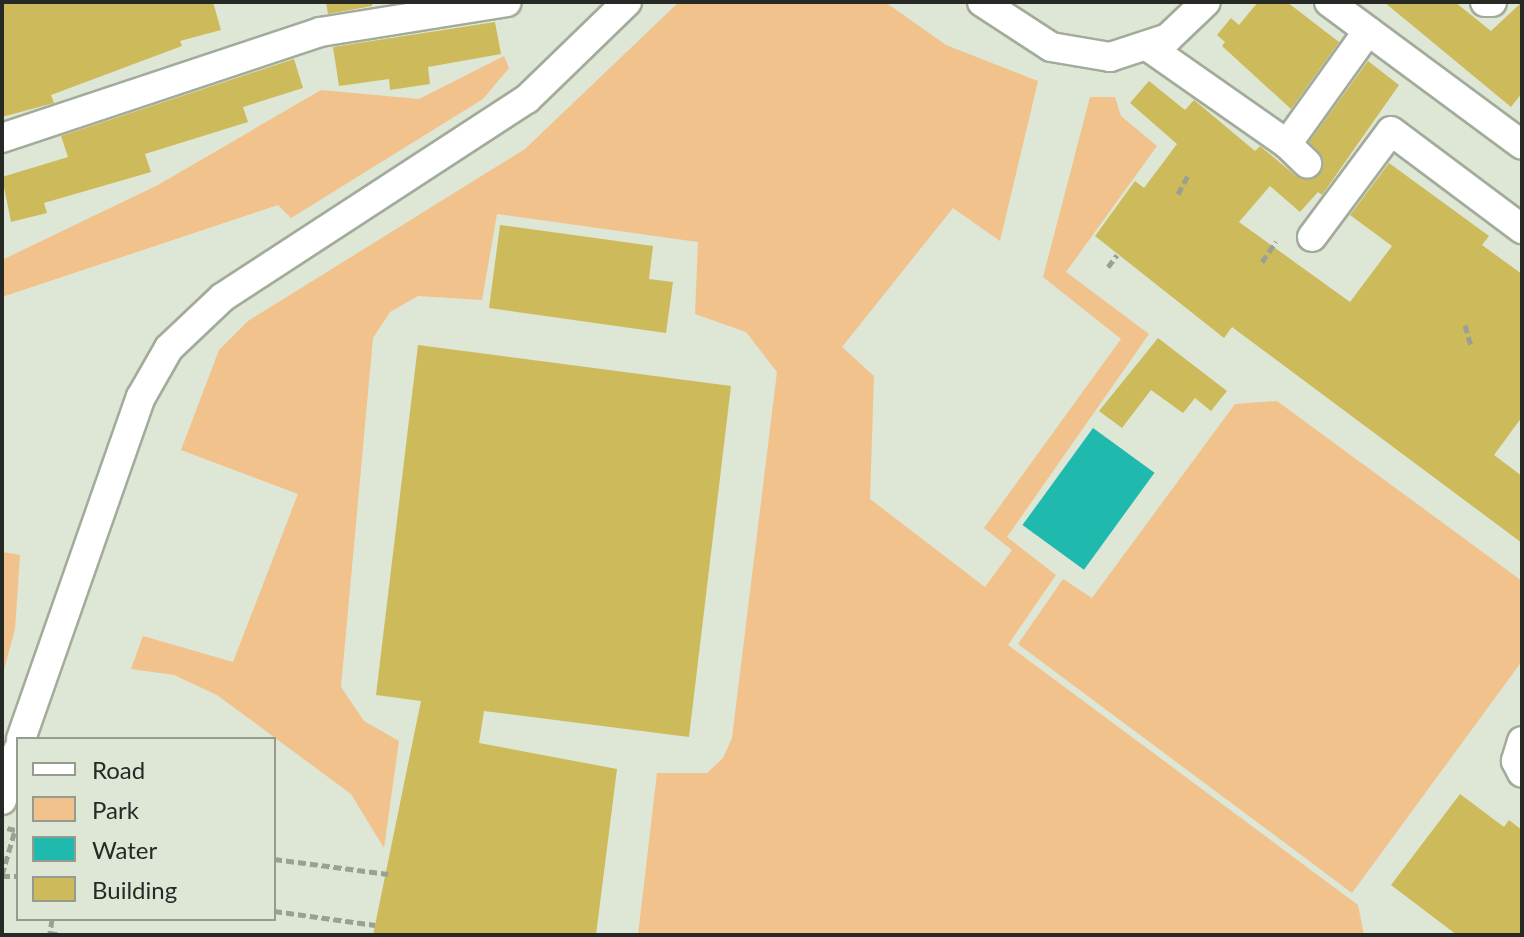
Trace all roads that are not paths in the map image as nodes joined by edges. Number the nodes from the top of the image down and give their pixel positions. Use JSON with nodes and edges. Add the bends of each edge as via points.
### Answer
{"nodes":[{"id":1,"x":507,"y":2,"type":"edge"},
{"id":2,"x":627,"y":2,"type":"edge"},
{"id":3,"x":982,"y":2,"type":"edge"},
{"id":4,"x":1206,"y":2,"type":"edge"},
{"id":5,"x":1329,"y":2,"type":"edge"},
{"id":6,"x":1485,"y":2,"type":"edge"},
{"id":7,"x":1492,"y":2,"type":"edge"},
{"id":8,"x":1368,"y":31,"type":"junction"},
{"id":9,"x":1150,"y":48,"type":"junction"},
{"id":10,"x":2,"y":138,"type":"edge"},
{"id":11,"x":1522,"y":145,"type":"edge"},
{"id":12,"x":1522,"y":229,"type":"edge"},
{"id":13,"x":1312,"y":237,"type":"dead end"},
{"id":14,"x":22,"y":737,"type":"edge"},
{"id":15,"x":1522,"y":741,"type":"edge"},
{"id":16,"x":16,"y":756,"type":"edge"},
{"id":17,"x":1522,"y":773,"type":"edge"},
{"id":18,"x":2,"y":800,"type":"edge"}],
"edges":[{"from":1,"to":10,"type":"street","via":[[320,32]]},
{"from":2,"to":14,"type":"street","via":[[527,99],[223,297],[178,337],[141,397]]},
{"from":3,"to":9,"type":"street","via":[[1033,37],[1070,54],[1110,57]]},
{"from":4,"to":9,"type":"street","via":[[1185,26]]},
{"from":5,"to":8,"type":"street"},
{"from":6,"to":7,"type":"street"},
{"from":8,"to":9,"type":"street","via":[[1297,153]]},
{"from":8,"to":11,"type":"street"},
{"from":12,"to":13,"type":"street","via":[[1391,131]]},
{"from":15,"to":17,"type":"street","via":[[1516,761]]},
{"from":16,"to":18,"type":"street"}]}
